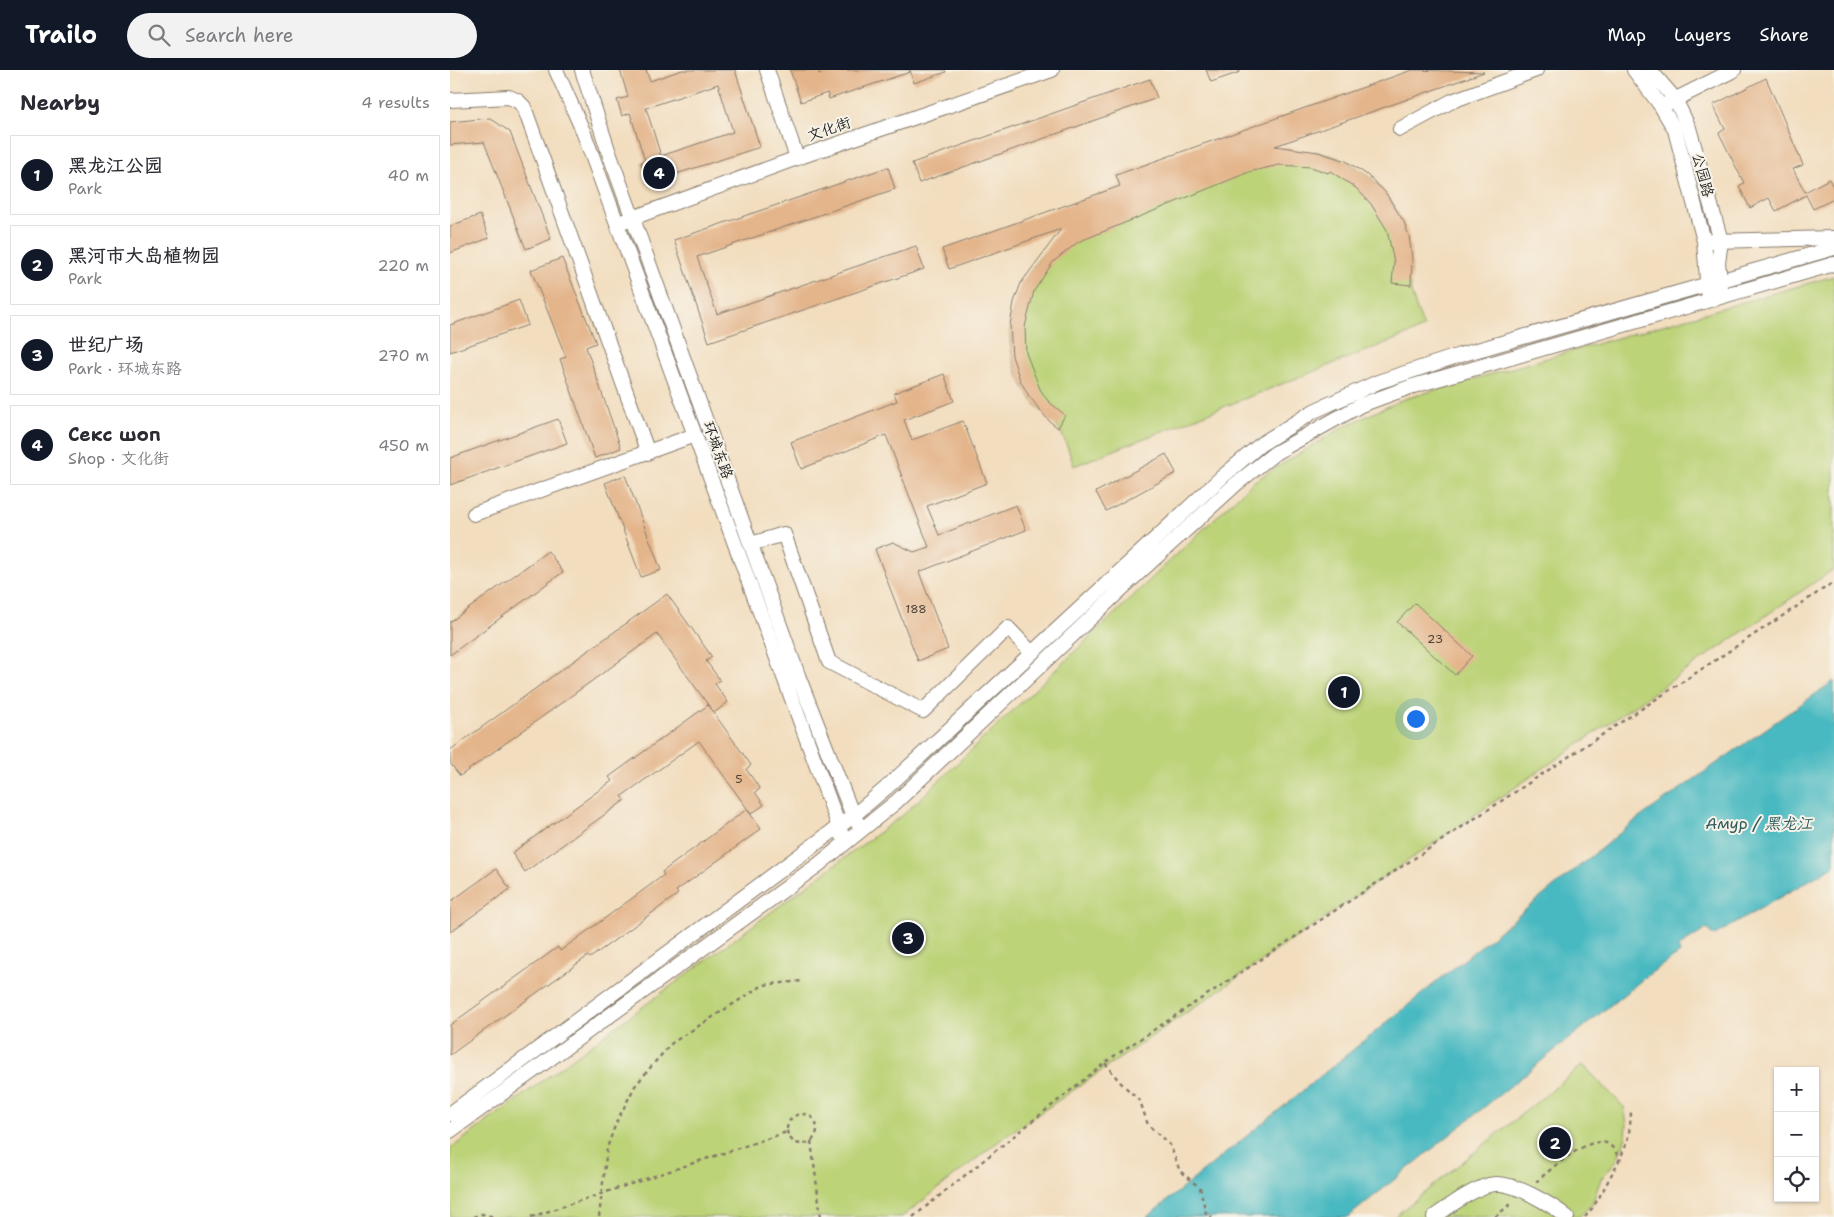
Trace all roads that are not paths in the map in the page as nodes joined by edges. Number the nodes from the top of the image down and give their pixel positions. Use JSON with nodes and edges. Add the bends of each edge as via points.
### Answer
{"nodes":[{"id":1,"x":556,"y":70,"type":"edge"},
{"id":2,"x":582,"y":70,"type":"edge"},
{"id":3,"x":767,"y":70,"type":"edge"},
{"id":4,"x":1052,"y":70,"type":"edge"},
{"id":5,"x":1536,"y":70,"type":"edge"},
{"id":6,"x":1634,"y":70,"type":"edge"},
{"id":7,"x":1650,"y":70,"type":"edge"},
{"id":8,"x":1734,"y":70,"type":"edge"},
{"id":9,"x":1676,"y":99,"type":"junction"},
{"id":10,"x":450,"y":100,"type":"edge"},
{"id":11,"x":1661,"y":106,"type":"junction"},
{"id":12,"x":1400,"y":129,"type":"dead end"},
{"id":13,"x":797,"y":158,"type":"junction"},
{"id":14,"x":632,"y":218,"type":"junction"},
{"id":15,"x":618,"y":223,"type":"junction"},
{"id":16,"x":1834,"y":238,"type":"edge"},
{"id":17,"x":1721,"y":241,"type":"junction"},
{"id":18,"x":1704,"y":242,"type":"junction"},
{"id":19,"x":1834,"y":248,"type":"edge"},
{"id":20,"x":1834,"y":264,"type":"edge"},
{"id":21,"x":1713,"y":283,"type":"junction"},
{"id":22,"x":1716,"y":298,"type":"junction"},
{"id":23,"x":695,"y":436,"type":"junction"},
{"id":24,"x":648,"y":453,"type":"junction"},
{"id":25,"x":474,"y":514,"type":"dead end"},
{"id":26,"x":751,"y":544,"type":"junction"},
{"id":27,"x":1032,"y":652,"type":"junction"},
{"id":28,"x":853,"y":816,"type":"junction"},
{"id":29,"x":838,"y":828,"type":"junction"},
{"id":30,"x":862,"y":829,"type":"junction"},
{"id":31,"x":846,"y":842,"type":"junction"},
{"id":32,"x":451,"y":1123,"type":"edge"},
{"id":33,"x":1434,"y":1217,"type":"edge"},
{"id":34,"x":1567,"y":1217,"type":"edge"}],
"edges":[{"from":1,"to":15,"type":"street","name":"环城东路"},
{"from":2,"to":14,"type":"street","name":"环城东路"},
{"from":3,"to":13,"type":"street"},
{"from":4,"to":13,"type":"street","name":"文化街"},
{"from":5,"to":12,"type":"street","via":[[1452,101]]},
{"from":6,"to":11,"type":"street","name":"公园路"},
{"from":7,"to":9,"type":"street","name":"公园路"},
{"from":8,"to":9,"type":"street"},
{"from":9,"to":11,"type":"street"},
{"from":9,"to":17,"type":"street","name":"公园路","via":[[1689,128]]},
{"from":10,"to":24,"type":"street","via":[[509,97],[524,107]]},
{"from":11,"to":18,"type":"street","name":"公园路","via":[[1675,130]]},
{"from":13,"to":14,"type":"street","name":"文化街"},
{"from":14,"to":15,"type":"street","name":"文化街"},
{"from":14,"to":26,"type":"street","name":"环城东路"},
{"from":15,"to":23,"type":"street","name":"环城东路"},
{"from":16,"to":17,"type":"street"},
{"from":17,"to":18,"type":"street"},
{"from":17,"to":21,"type":"street","name":"公园路"},
{"from":18,"to":21,"type":"street","name":"公园路"},
{"from":19,"to":21,"type":"street"},
{"from":20,"to":22,"type":"street"},
{"from":21,"to":22,"type":"street","name":"公园路"},
{"from":21,"to":27,"type":"street","via":[[1410,371],[1355,391],[1314,411],[1260,444]]},
{"from":22,"to":30,"type":"street","via":[[1410,387],[1361,405],[1275,453],[1236,484],[896,802]]},
{"from":23,"to":24,"type":"street"},
{"from":23,"to":29,"type":"street","name":"环城东路"},
{"from":24,"to":25,"type":"street"},
{"from":26,"to":27,"type":"street","via":[[784,534],[829,662],[924,711],[1008,628]]},
{"from":26,"to":28,"type":"street","name":"环城东路"},
{"from":27,"to":28,"type":"street"},
{"from":28,"to":29,"type":"street"},
{"from":28,"to":30,"type":"street","name":"环城东路"},
{"from":29,"to":31,"type":"street","name":"环城东路"},
{"from":29,"to":32,"type":"street"},
{"from":30,"to":31,"type":"street"},
{"from":31,"to":32,"type":"street","via":[[810,871]]},
{"from":33,"to":34,"type":"street","via":[[1474,1191],[1494,1184],[1516,1188]]}]}
